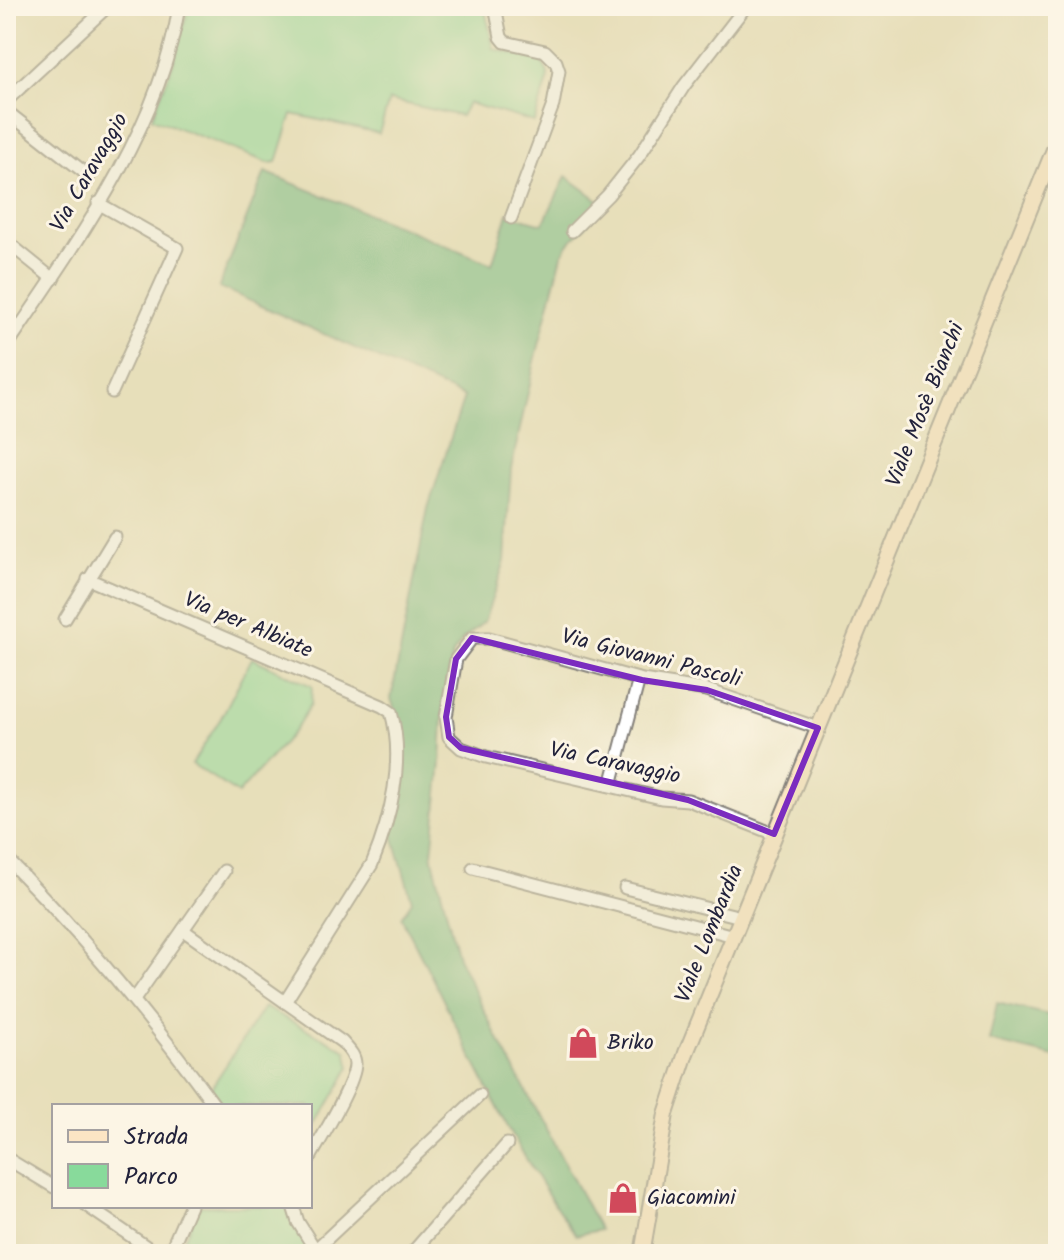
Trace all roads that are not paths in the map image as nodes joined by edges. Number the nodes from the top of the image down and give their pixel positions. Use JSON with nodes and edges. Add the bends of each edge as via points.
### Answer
{"nodes":[{"id":1,"x":108,"y":6,"type":"edge"},
{"id":2,"x":179,"y":6,"type":"edge"},
{"id":3,"x":495,"y":6,"type":"edge"},
{"id":4,"x":746,"y":6,"type":"edge"},
{"id":5,"x":6,"y":101,"type":"edge"},
{"id":6,"x":6,"y":111,"type":"edge"},
{"id":7,"x":1058,"y":140,"type":"edge"},
{"id":8,"x":89,"y":176,"type":"dead end"},
{"id":9,"x":98,"y":203,"type":"junction"},
{"id":10,"x":511,"y":218,"type":"dead end"},
{"id":11,"x":572,"y":231,"type":"dead end"},
{"id":12,"x":6,"y":241,"type":"edge"},
{"id":13,"x":53,"y":279,"type":"junction"},
{"id":14,"x":6,"y":347,"type":"edge"},
{"id":15,"x":112,"y":392,"type":"dead end"},
{"id":16,"x":115,"y":537,"type":"dead end"},
{"id":17,"x":88,"y":579,"type":"junction"},
{"id":18,"x":65,"y":619,"type":"dead end"},
{"id":19,"x":639,"y":679,"type":"junction"},
{"id":20,"x":836,"y":686,"type":"joint"},
{"id":21,"x":818,"y":728,"type":"junction"},
{"id":22,"x":449,"y":737,"type":"joint"},
{"id":23,"x":611,"y":785,"type":"junction"},
{"id":24,"x":774,"y":834,"type":"junction"},
{"id":25,"x":6,"y":858,"type":"edge"},
{"id":26,"x":473,"y":868,"type":"dead end"},
{"id":27,"x":224,"y":871,"type":"dead end"},
{"id":28,"x":625,"y":888,"type":"dead end"},
{"id":29,"x":741,"y":917,"type":"junction"},
{"id":30,"x":183,"y":930,"type":"junction"},
{"id":31,"x":734,"y":936,"type":"junction"},
{"id":32,"x":134,"y":1000,"type":"junction"},
{"id":33,"x":285,"y":1002,"type":"junction"},
{"id":34,"x":480,"y":1095,"type":"dead end"},
{"id":35,"x":213,"y":1104,"type":"edge"},
{"id":36,"x":507,"y":1144,"type":"dead end"},
{"id":37,"x":312,"y":1154,"type":"edge"},
{"id":38,"x":6,"y":1158,"type":"edge"},
{"id":39,"x":52,"y":1186,"type":"edge"},
{"id":40,"x":90,"y":1208,"type":"edge"},
{"id":41,"x":189,"y":1208,"type":"edge"},
{"id":42,"x":294,"y":1208,"type":"edge"},
{"id":43,"x":317,"y":1252,"type":"edge"},
{"id":44,"x":157,"y":1254,"type":"edge"},
{"id":45,"x":169,"y":1254,"type":"edge"},
{"id":46,"x":411,"y":1254,"type":"edge"},
{"id":47,"x":642,"y":1254,"type":"edge"}],
"edges":[{"from":1,"to":5,"type":"street"},
{"from":2,"to":9,"type":"street","name":"Via Caravaggio","via":[[151,104]]},
{"from":3,"to":10,"type":"street","via":[[505,42],[539,47],[551,55],[558,81]]},
{"from":4,"to":11,"type":"street","via":[[684,86],[639,156]]},
{"from":6,"to":8,"type":"street"},
{"from":7,"to":20,"type":"main road","name":"Viale Mosè Bianchi"},
{"from":9,"to":13,"type":"street","name":"Via Caravaggio"},
{"from":9,"to":15,"type":"street","via":[[177,248]]},
{"from":12,"to":13,"type":"street"},
{"from":13,"to":14,"type":"street","name":"Via Caravaggio"},
{"from":16,"to":17,"type":"street"},
{"from":17,"to":18,"type":"street"},
{"from":17,"to":33,"type":"street","name":"Via per Albiate","via":[[391,712],[395,777],[379,848]]},
{"from":19,"to":21,"type":"street","name":"Via Giovanni Pascoli","via":[[707,690]]},
{"from":19,"to":22,"type":"street","name":"Via Giovanni Pascoli","via":[[489,638],[472,638],[456,659],[446,717]]},
{"from":19,"to":23,"type":"street"},
{"from":20,"to":21,"type":"main road","name":"Viale Lombardia"},
{"from":21,"to":24,"type":"main road","name":"Viale Lombardia"},
{"from":22,"to":23,"type":"street","name":"Via Caravaggio","via":[[486,757]]},
{"from":23,"to":24,"type":"street","name":"Via Caravaggio","via":[[688,800]]},
{"from":24,"to":29,"type":"main road","name":"Viale Lombardia"},
{"from":25,"to":32,"type":"street"},
{"from":26,"to":31,"type":"street"},
{"from":27,"to":30,"type":"street"},
{"from":28,"to":29,"type":"street"},
{"from":29,"to":31,"type":"main road","name":"Viale Lombardia"},
{"from":30,"to":32,"type":"street"},
{"from":30,"to":33,"type":"street"},
{"from":31,"to":47,"type":"main road","name":"Viale Lombardia","via":[[671,1093]]},
{"from":32,"to":35,"type":"street"},
{"from":33,"to":37,"type":"street","via":[[342,1042],[355,1063],[353,1079]]},
{"from":34,"to":43,"type":"street"},
{"from":36,"to":46,"type":"street"},
{"from":38,"to":39,"type":"street"},
{"from":40,"to":44,"type":"street"},
{"from":41,"to":45,"type":"street"},
{"from":42,"to":43,"type":"street"}]}
